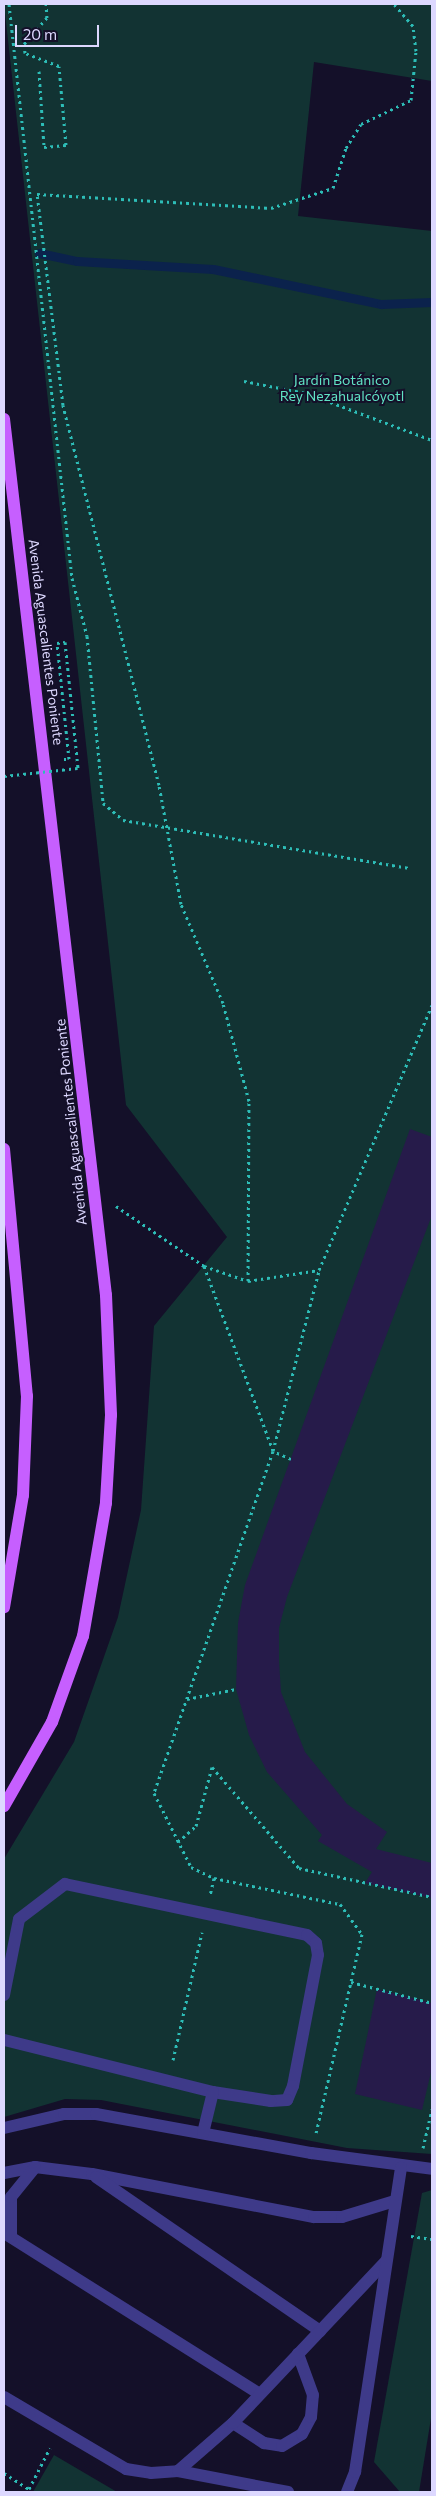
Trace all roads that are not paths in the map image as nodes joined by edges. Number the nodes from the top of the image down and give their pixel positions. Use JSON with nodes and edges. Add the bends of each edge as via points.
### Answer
{"nodes":[{"id":1,"x":4,"y":418,"type":"edge"},
{"id":2,"x":4,"y":1148,"type":"edge"},
{"id":3,"x":4,"y":1607,"type":"edge"},
{"id":4,"x":4,"y":1806,"type":"edge"},
{"id":5,"x":4,"y":1995,"type":"edge"},
{"id":6,"x":4,"y":2040,"type":"edge"},
{"id":7,"x":213,"y":2092,"type":"junction"},
{"id":8,"x":4,"y":2128,"type":"edge"},
{"id":9,"x":204,"y":2133,"type":"junction"},
{"id":10,"x":35,"y":2167,"type":"junction"},
{"id":11,"x":401,"y":2167,"type":"junction"},
{"id":12,"x":432,"y":2169,"type":"edge"},
{"id":13,"x":4,"y":2173,"type":"edge"},
{"id":14,"x":92,"y":2174,"type":"junction"},
{"id":15,"x":395,"y":2201,"type":"junction"},
{"id":16,"x":7,"y":2235,"type":"edge"},
{"id":17,"x":386,"y":2261,"type":"junction"},
{"id":18,"x":320,"y":2331,"type":"junction"},
{"id":19,"x":298,"y":2354,"type":"junction"},
{"id":20,"x":260,"y":2394,"type":"junction"},
{"id":21,"x":4,"y":2397,"type":"edge"},
{"id":22,"x":233,"y":2423,"type":"junction"},
{"id":23,"x":178,"y":2470,"type":"junction"},
{"id":24,"x":288,"y":2492,"type":"edge"},
{"id":25,"x":347,"y":2492,"type":"edge"}],
"edges":[{"from":1,"to":4,"type":"main road","name":"Avenida Aguascalientes Poniente","via":[[94,1192],[110,1345],[112,1415],[106,1503],[83,1636],[56,1713]]},
{"from":2,"to":3,"type":"main road","via":[[27,1396],[23,1494]]},
{"from":5,"to":7,"type":"lane","via":[[19,1919],[65,1884],[308,1935],[316,1943],[318,1954],[293,2086],[287,2100],[271,2101]]},
{"from":6,"to":7,"type":"lane"},
{"from":7,"to":9,"type":"lane"},
{"from":8,"to":9,"type":"lane","via":[[64,2114],[96,2114]]},
{"from":9,"to":11,"type":"lane"},
{"from":10,"to":13,"type":"lane"},
{"from":10,"to":14,"type":"lane"},
{"from":10,"to":16,"type":"lane","via":[[11,2197]]},
{"from":11,"to":12,"type":"lane"},
{"from":11,"to":15,"type":"lane"},
{"from":14,"to":15,"type":"lane","via":[[314,2217],[342,2217]]},
{"from":14,"to":18,"type":"lane"},
{"from":15,"to":17,"type":"lane"},
{"from":16,"to":20,"type":"lane"},
{"from":17,"to":18,"type":"lane"},
{"from":17,"to":25,"type":"lane","via":[[355,2472]]},
{"from":18,"to":19,"type":"lane"},
{"from":19,"to":20,"type":"lane"},
{"from":19,"to":22,"type":"lane","via":[[313,2395],[311,2416],[302,2434],[282,2446],[264,2443]]},
{"from":20,"to":22,"type":"lane"},
{"from":21,"to":23,"type":"lane","via":[[126,2469],[151,2474]]},
{"from":22,"to":23,"type":"lane"},
{"from":23,"to":24,"type":"lane"}]}
